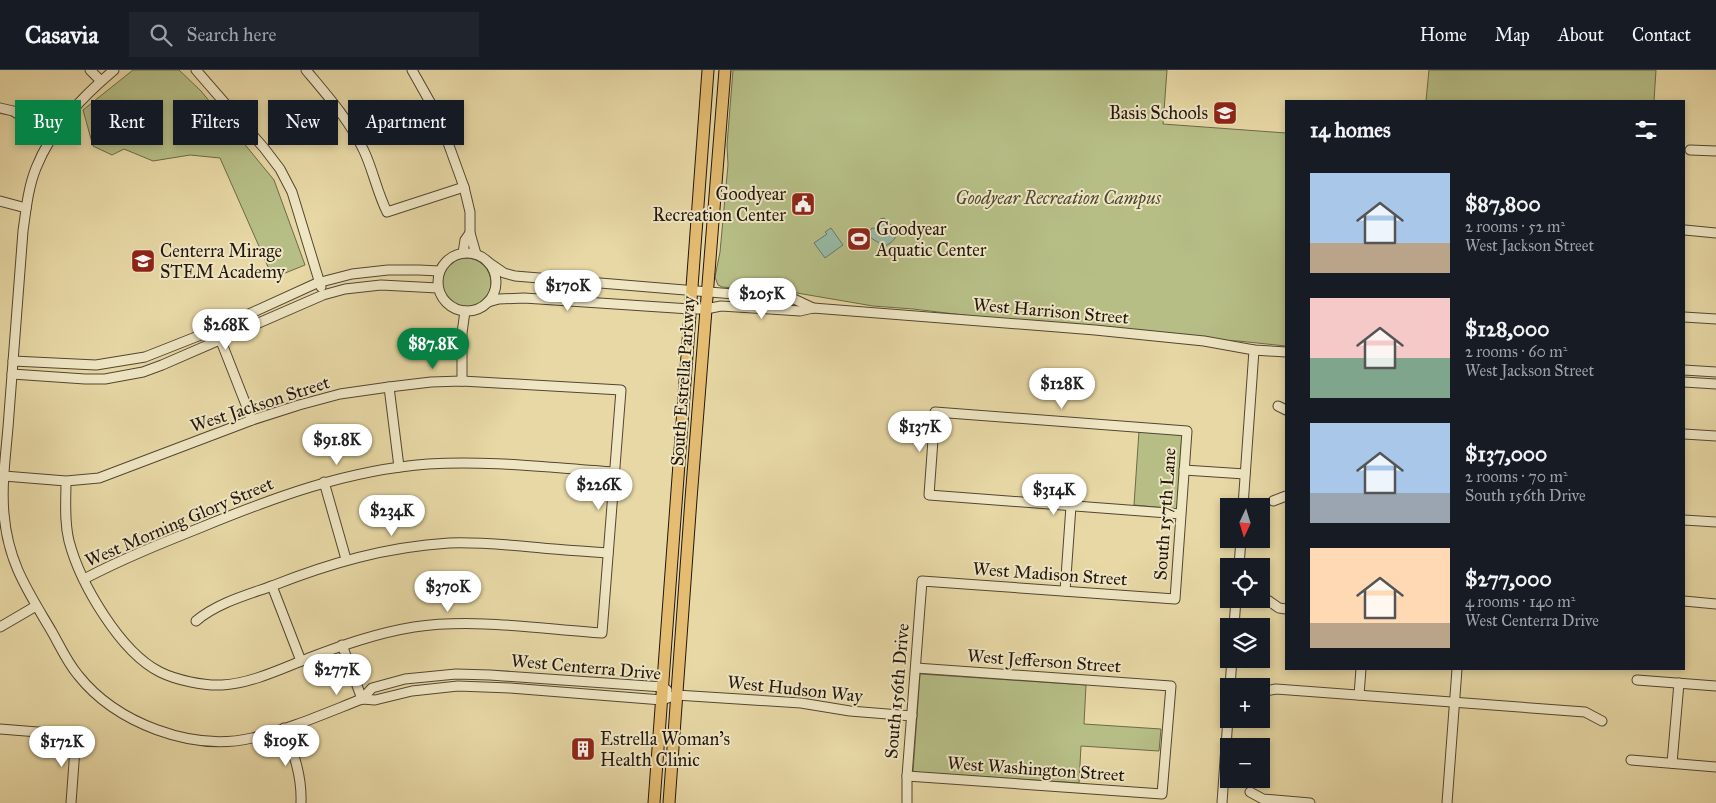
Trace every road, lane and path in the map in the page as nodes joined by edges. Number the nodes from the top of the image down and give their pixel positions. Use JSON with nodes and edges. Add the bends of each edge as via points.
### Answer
{"nodes":[{"id":1,"x":90,"y":70,"type":"edge"},
{"id":2,"x":114,"y":70,"type":"edge"},
{"id":3,"x":196,"y":70,"type":"edge"},
{"id":4,"x":306,"y":70,"type":"edge"},
{"id":5,"x":412,"y":70,"type":"edge"},
{"id":6,"x":708,"y":70,"type":"edge"},
{"id":7,"x":725,"y":70,"type":"edge"},
{"id":8,"x":101,"y":81,"type":"junction"},
{"id":9,"x":706,"y":97,"type":"junction"},
{"id":10,"x":81,"y":100,"type":"edge"},
{"id":11,"x":0,"y":108,"type":"edge"},
{"id":12,"x":15,"y":112,"type":"edge"},
{"id":13,"x":48,"y":145,"type":"edge"},
{"id":14,"x":720,"y":145,"type":"junction"},
{"id":15,"x":1690,"y":150,"type":"dead end"},
{"id":16,"x":1716,"y":151,"type":"edge"},
{"id":17,"x":464,"y":187,"type":"junction"},
{"id":18,"x":0,"y":201,"type":"edge"},
{"id":19,"x":26,"y":208,"type":"junction"},
{"id":20,"x":1685,"y":230,"type":"dead end"},
{"id":21,"x":470,"y":233,"type":"junction"},
{"id":22,"x":1716,"y":233,"type":"edge"},
{"id":23,"x":464,"y":253,"type":"junction"},
{"id":24,"x":476,"y":254,"type":"junction"},
{"id":25,"x":488,"y":262,"type":"junction"},
{"id":26,"x":439,"y":271,"type":"junction"},
{"id":27,"x":583,"y":281,"type":"junction"},
{"id":28,"x":320,"y":282,"type":"junction"},
{"id":29,"x":438,"y":288,"type":"junction"},
{"id":30,"x":691,"y":290,"type":"junction"},
{"id":31,"x":707,"y":291,"type":"junction"},
{"id":32,"x":323,"y":295,"type":"junction"},
{"id":33,"x":582,"y":301,"type":"junction"},
{"id":34,"x":488,"y":302,"type":"junction"},
{"id":35,"x":813,"y":308,"type":"junction"},
{"id":36,"x":690,"y":309,"type":"junction"},
{"id":37,"x":706,"y":309,"type":"junction"},
{"id":38,"x":465,"y":311,"type":"junction"},
{"id":39,"x":1685,"y":317,"type":"edge"},
{"id":40,"x":1716,"y":319,"type":"edge"},
{"id":41,"x":216,"y":329,"type":"junction"},
{"id":42,"x":221,"y":340,"type":"junction"},
{"id":43,"x":1254,"y":350,"type":"junction"},
{"id":44,"x":1285,"y":352,"type":"edge"},
{"id":45,"x":13,"y":361,"type":"junction"},
{"id":46,"x":1685,"y":370,"type":"edge"},
{"id":47,"x":1716,"y":372,"type":"edge"},
{"id":48,"x":12,"y":374,"type":"junction"},
{"id":49,"x":462,"y":381,"type":"junction"},
{"id":50,"x":1685,"y":382,"type":"edge"},
{"id":51,"x":1716,"y":384,"type":"edge"},
{"id":52,"x":389,"y":387,"type":"junction"},
{"id":53,"x":252,"y":420,"type":"junction"},
{"id":54,"x":1685,"y":434,"type":"edge"},
{"id":55,"x":1716,"y":436,"type":"edge"},
{"id":56,"x":399,"y":467,"type":"junction"},
{"id":57,"x":1184,"y":470,"type":"junction"},
{"id":58,"x":614,"y":472,"type":"junction"},
{"id":59,"x":1245,"y":474,"type":"junction"},
{"id":60,"x":4,"y":476,"type":"junction"},
{"id":61,"x":66,"y":481,"type":"junction"},
{"id":62,"x":324,"y":482,"type":"junction"},
{"id":63,"x":1285,"y":496,"type":"edge"},
{"id":64,"x":1244,"y":498,"type":"edge"},
{"id":65,"x":1273,"y":501,"type":"dead end"},
{"id":66,"x":1071,"y":506,"type":"junction"},
{"id":67,"x":1181,"y":514,"type":"junction"},
{"id":68,"x":1685,"y":520,"type":"edge"},
{"id":69,"x":1716,"y":522,"type":"edge"},
{"id":70,"x":608,"y":553,"type":"junction"},
{"id":71,"x":346,"y":559,"type":"junction"},
{"id":72,"x":84,"y":579,"type":"junction"},
{"id":73,"x":922,"y":581,"type":"joint"},
{"id":74,"x":272,"y":586,"type":"junction"},
{"id":75,"x":1065,"y":591,"type":"junction"},
{"id":76,"x":1175,"y":599,"type":"joint"},
{"id":77,"x":1270,"y":602,"type":"edge"},
{"id":78,"x":1685,"y":602,"type":"edge"},
{"id":79,"x":1716,"y":604,"type":"edge"},
{"id":80,"x":36,"y":606,"type":"junction"},
{"id":81,"x":1285,"y":609,"type":"edge"},
{"id":82,"x":196,"y":621,"type":"dead end"},
{"id":83,"x":0,"y":627,"type":"edge"},
{"id":84,"x":342,"y":645,"type":"junction"},
{"id":85,"x":301,"y":661,"type":"junction"},
{"id":86,"x":916,"y":668,"type":"junction"},
{"id":87,"x":1361,"y":670,"type":"edge"},
{"id":88,"x":1457,"y":670,"type":"edge"},
{"id":89,"x":444,"y":675,"type":"junction"},
{"id":90,"x":1637,"y":680,"type":"dead end"},
{"id":91,"x":1679,"y":683,"type":"junction"},
{"id":92,"x":1716,"y":686,"type":"edge"},
{"id":93,"x":445,"y":687,"type":"junction"},
{"id":94,"x":663,"y":687,"type":"junction"},
{"id":95,"x":1270,"y":690,"type":"edge"},
{"id":96,"x":676,"y":695,"type":"junction"},
{"id":97,"x":1359,"y":695,"type":"junction"},
{"id":98,"x":362,"y":699,"type":"junction"},
{"id":99,"x":662,"y":700,"type":"junction"},
{"id":100,"x":1454,"y":702,"type":"junction"},
{"id":101,"x":912,"y":716,"type":"junction"},
{"id":102,"x":1602,"y":721,"type":"dead end"},
{"id":103,"x":284,"y":728,"type":"junction"},
{"id":104,"x":1227,"y":728,"type":"edge"},
{"id":105,"x":0,"y":729,"type":"edge"},
{"id":106,"x":1631,"y":760,"type":"dead end"},
{"id":107,"x":1672,"y":763,"type":"junction"},
{"id":108,"x":1716,"y":767,"type":"edge"},
{"id":109,"x":907,"y":776,"type":"junction"},
{"id":110,"x":1250,"y":792,"type":"dead end"},
{"id":111,"x":1162,"y":794,"type":"joint"},
{"id":112,"x":71,"y":803,"type":"edge"},
{"id":113,"x":301,"y":803,"type":"edge"},
{"id":114,"x":654,"y":803,"type":"edge"},
{"id":115,"x":669,"y":803,"type":"edge"},
{"id":116,"x":907,"y":803,"type":"edge"},
{"id":117,"x":1222,"y":803,"type":"edge"},
{"id":118,"x":1310,"y":803,"type":"edge"},
{"id":119,"x":1446,"y":803,"type":"edge"}],
"edges":[{"from":1,"to":8,"type":"street"},
{"from":2,"to":8,"type":"street","name":"West Centerra Drive"},
{"from":3,"to":28,"type":"street","via":[[280,169],[292,192]]},
{"from":4,"to":17,"type":"street","via":[[353,130],[365,152],[387,212]]},
{"from":5,"to":17,"type":"street","via":[[439,118]]},
{"from":6,"to":9,"type":"main road","name":"South Estrella Parkway"},
{"from":7,"to":14,"type":"main road","name":"South Estrella Parkway"},
{"from":8,"to":10,"type":"street","name":"West Centerra Drive"},
{"from":9,"to":14,"type":"main road","via":[[716,110],[714,132]]},
{"from":9,"to":30,"type":"main road","name":"South Estrella Parkway"},
{"from":11,"to":12,"type":"street"},
{"from":13,"to":19,"type":"street","name":"West Centerra Drive","via":[[36,169]]},
{"from":14,"to":31,"type":"main road","name":"South Estrella Parkway"},
{"from":15,"to":16,"type":"street"},
{"from":17,"to":21,"type":"street","via":[[470,212]]},
{"from":18,"to":19,"type":"street"},
{"from":19,"to":45,"type":"street","name":"West Centerra Drive"},
{"from":20,"to":22,"type":"street"},
{"from":21,"to":23,"type":"street","via":[[465,240]]},
{"from":21,"to":24,"type":"street"},
{"from":23,"to":24,"type":"street"},
{"from":23,"to":26,"type":"street","via":[[451,257]]},
{"from":24,"to":25,"type":"street"},
{"from":25,"to":27,"type":"street","name":"West Harrison Street","via":[[514,276]]},
{"from":25,"to":34,"type":"street","via":[[496,278],[496,286]]},
{"from":26,"to":28,"type":"street","via":[[388,270]]},
{"from":26,"to":29,"type":"street"},
{"from":27,"to":30,"type":"street","name":"West Harrison Street"},
{"from":27,"to":33,"type":"street"},
{"from":28,"to":32,"type":"street"},
{"from":28,"to":41,"type":"street"},
{"from":29,"to":32,"type":"street","via":[[381,285]]},
{"from":29,"to":38,"type":"street","via":[[448,304]]},
{"from":30,"to":31,"type":"street","name":"West Harrison Street"},
{"from":30,"to":36,"type":"main road","name":"South Estrella Parkway"},
{"from":31,"to":35,"type":"street","name":"West Harrison Street","via":[[794,299]]},
{"from":31,"to":37,"type":"main road","name":"South Estrella Parkway"},
{"from":32,"to":42,"type":"street"},
{"from":33,"to":34,"type":"street","name":"West Harrison Street","via":[[511,297]]},
{"from":33,"to":36,"type":"street","name":"West Harrison Street"},
{"from":34,"to":38,"type":"street"},
{"from":35,"to":37,"type":"street","name":"West Harrison Street","via":[[800,311],[721,306]]},
{"from":35,"to":43,"type":"street","name":"West Harrison Street","via":[[1096,330],[1204,341]]},
{"from":36,"to":37,"type":"street","name":"West Harrison Street"},
{"from":36,"to":94,"type":"main road","name":"South Estrella Parkway"},
{"from":37,"to":96,"type":"main road","name":"South Estrella Parkway"},
{"from":38,"to":49,"type":"street"},
{"from":39,"to":40,"type":"street"},
{"from":41,"to":42,"type":"street"},
{"from":41,"to":45,"type":"street","via":[[145,357],[106,365]]},
{"from":42,"to":48,"type":"street","via":[[162,365],[124,376],[85,379]]},
{"from":42,"to":53,"type":"street"},
{"from":43,"to":44,"type":"street","name":"West Harrison Street"},
{"from":43,"to":59,"type":"street"},
{"from":45,"to":48,"type":"street","name":"West Centerra Drive"},
{"from":46,"to":47,"type":"street"},
{"from":48,"to":60,"type":"street","name":"West Centerra Drive"},
{"from":49,"to":52,"type":"street","name":"West Jackson Street"},
{"from":49,"to":58,"type":"street","name":"West Jackson Street","via":[[621,390]]},
{"from":50,"to":51,"type":"street"},
{"from":52,"to":53,"type":"street","name":"West Jackson Street","via":[[332,396]]},
{"from":52,"to":56,"type":"street"},
{"from":53,"to":61,"type":"street","name":"West Jackson Street","via":[[99,478]]},
{"from":54,"to":55,"type":"street"},
{"from":56,"to":58,"type":"street","name":"West Morning Glory Street","via":[[462,462]]},
{"from":56,"to":62,"type":"street","name":"West Morning Glory Street"},
{"from":57,"to":59,"type":"street"},
{"from":57,"to":66,"type":"street","name":"South 157th Lane","via":[[1187,431],[935,412],[929,495]]},
{"from":57,"to":67,"type":"street","name":"South 157th Lane"},
{"from":58,"to":70,"type":"street"},
{"from":59,"to":64,"type":"street"},
{"from":60,"to":61,"type":"street","name":"West Jackson Street"},
{"from":60,"to":80,"type":"street","name":"West Centerra Drive","via":[[2,498],[8,546]]},
{"from":61,"to":72,"type":"street","via":[[67,531]]},
{"from":62,"to":71,"type":"street"},
{"from":62,"to":72,"type":"street","name":"West Morning Glory Street","via":[[120,560]]},
{"from":63,"to":65,"type":"street"},
{"from":66,"to":67,"type":"street"},
{"from":66,"to":75,"type":"street"},
{"from":67,"to":76,"type":"street","name":"South 157th Lane"},
{"from":68,"to":69,"type":"street"},
{"from":70,"to":71,"type":"street","via":[[451,543]]},
{"from":70,"to":84,"type":"street","via":[[602,633],[448,625],[416,627]]},
{"from":71,"to":74,"type":"street"},
{"from":72,"to":85,"type":"street","via":[[106,620],[131,650],[159,672],[187,681],[222,686],[258,678]]},
{"from":73,"to":75,"type":"street","name":"West Madison Street"},
{"from":73,"to":86,"type":"street","name":"South 156th Drive"},
{"from":74,"to":82,"type":"street","via":[[205,614]]},
{"from":74,"to":85,"type":"street"},
{"from":75,"to":76,"type":"street","name":"West Madison Street"},
{"from":77,"to":81,"type":"street"},
{"from":78,"to":79,"type":"street"},
{"from":80,"to":83,"type":"street"},
{"from":80,"to":103,"type":"street","name":"West Centerra Drive","via":[[78,676],[105,702],[129,718],[176,736],[216,741],[252,738]]},
{"from":84,"to":85,"type":"street"},
{"from":84,"to":98,"type":"street"},
{"from":86,"to":101,"type":"street","name":"South 156th Drive"},
{"from":86,"to":111,"type":"street","name":"West Jefferson Street","via":[[1171,686]]},
{"from":87,"to":97,"type":"street"},
{"from":88,"to":100,"type":"street"},
{"from":89,"to":93,"type":"street"},
{"from":89,"to":94,"type":"street","name":"West Centerra Drive","via":[[490,675]]},
{"from":89,"to":98,"type":"street","name":"West Centerra Drive","via":[[405,679],[372,688]]},
{"from":90,"to":91,"type":"street"},
{"from":91,"to":92,"type":"street"},
{"from":91,"to":107,"type":"street"},
{"from":93,"to":98,"type":"street","name":"West Centerra Drive","via":[[376,700]]},
{"from":93,"to":99,"type":"street","name":"West Centerra Drive","via":[[510,688]]},
{"from":94,"to":96,"type":"street","name":"West Centerra Drive"},
{"from":94,"to":99,"type":"main road","name":"South Estrella Parkway"},
{"from":95,"to":97,"type":"street"},
{"from":96,"to":99,"type":"street","name":"West Centerra Drive"},
{"from":96,"to":101,"type":"street","name":"West Hudson Way","via":[[801,703]]},
{"from":96,"to":115,"type":"main road","name":"South Estrella Parkway"},
{"from":97,"to":100,"type":"street"},
{"from":98,"to":103,"type":"street","name":"West Centerra Drive"},
{"from":99,"to":114,"type":"main road","name":"South Estrella Parkway"},
{"from":100,"to":102,"type":"street","via":[[1585,712]]},
{"from":100,"to":119,"type":"street"},
{"from":101,"to":109,"type":"street","name":"South 156th Drive"},
{"from":103,"to":113,"type":"street","via":[[300,773]]},
{"from":104,"to":117,"type":"street"},
{"from":105,"to":112,"type":"street","via":[[76,735]]},
{"from":106,"to":107,"type":"street"},
{"from":107,"to":108,"type":"street"},
{"from":109,"to":111,"type":"street","name":"West Washington Street"},
{"from":109,"to":116,"type":"street","name":"South 156th Drive"},
{"from":110,"to":118,"type":"street","via":[[1263,799]]}]}
